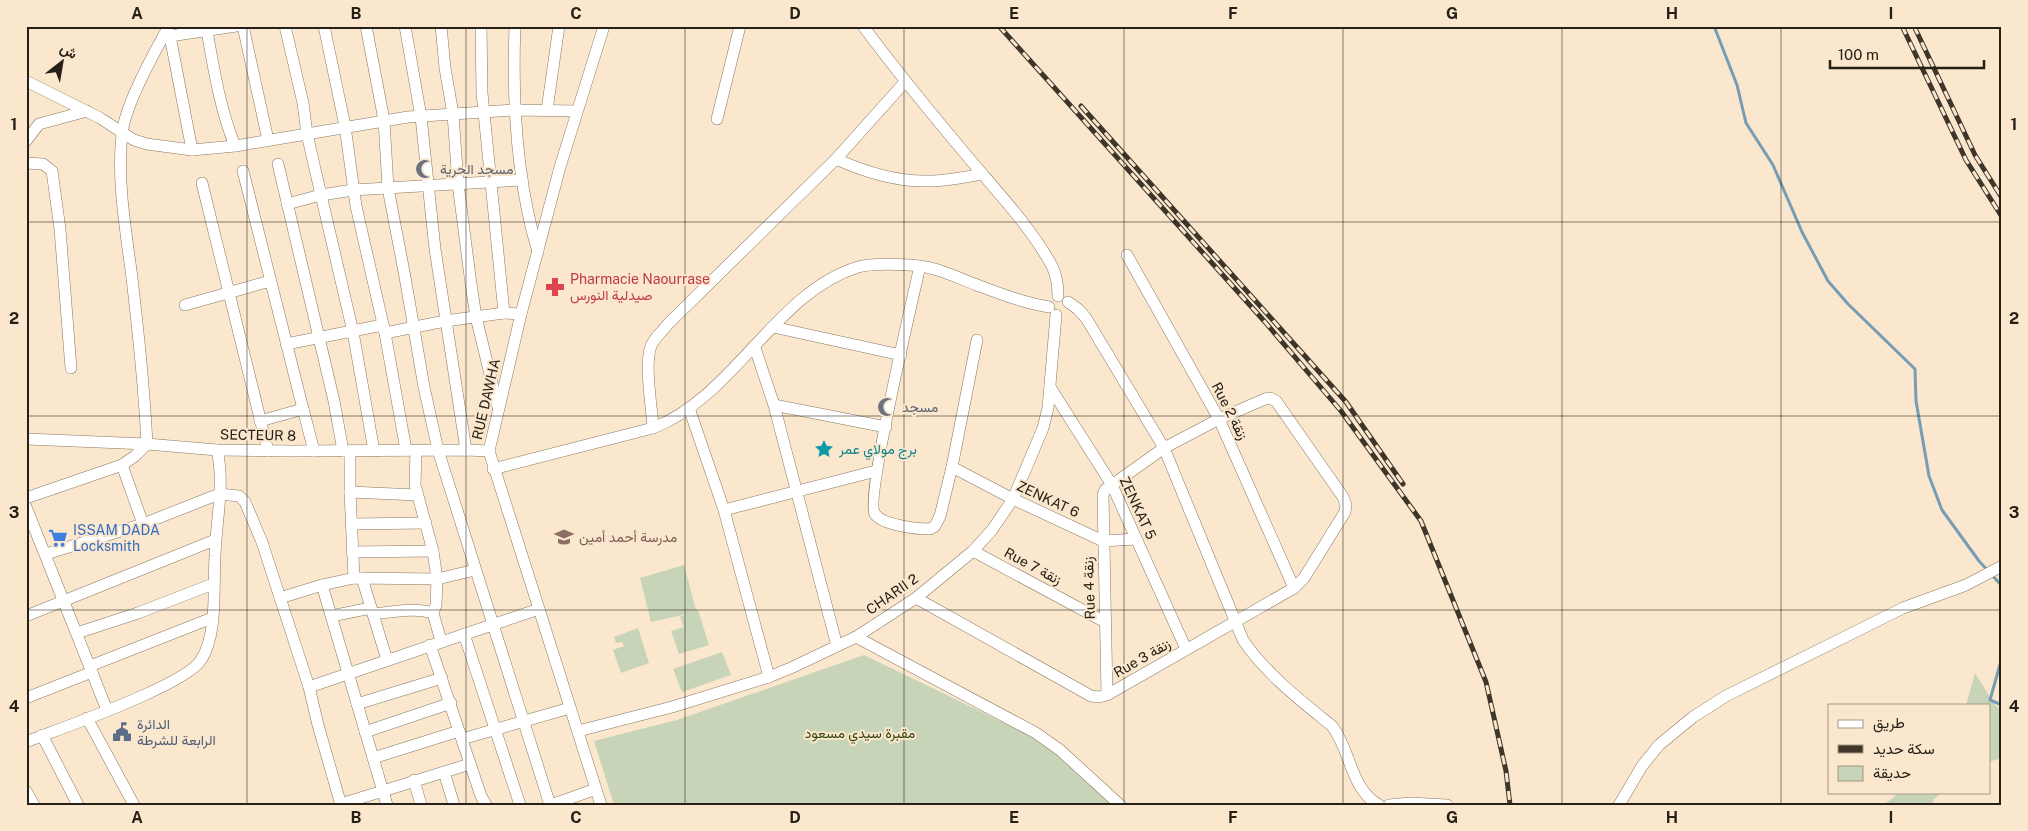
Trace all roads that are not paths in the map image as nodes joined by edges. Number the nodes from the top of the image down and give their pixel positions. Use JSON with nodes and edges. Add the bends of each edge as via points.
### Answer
{"nodes":[{"id":1,"x":236,"y":26,"type":"edge"},
{"id":2,"x":243,"y":26,"type":"edge"},
{"id":3,"x":285,"y":26,"type":"edge"},
{"id":4,"x":324,"y":26,"type":"edge"},
{"id":5,"x":366,"y":26,"type":"edge"},
{"id":6,"x":405,"y":26,"type":"edge"},
{"id":7,"x":441,"y":26,"type":"edge"},
{"id":8,"x":481,"y":26,"type":"edge"},
{"id":9,"x":515,"y":26,"type":"edge"},
{"id":10,"x":559,"y":26,"type":"edge"},
{"id":11,"x":604,"y":26,"type":"edge"},
{"id":12,"x":740,"y":26,"type":"edge"},
{"id":13,"x":862,"y":26,"type":"edge"},
{"id":14,"x":207,"y":31,"type":"junction"},
{"id":15,"x":168,"y":32,"type":"edge"},
{"id":16,"x":26,"y":81,"type":"edge"},
{"id":17,"x":905,"y":82,"type":"junction"},
{"id":18,"x":514,"y":110,"type":"junction"},
{"id":19,"x":547,"y":110,"type":"junction"},
{"id":20,"x":87,"y":111,"type":"junction"},
{"id":21,"x":577,"y":111,"type":"junction"},
{"id":22,"x":484,"y":112,"type":"junction"},
{"id":23,"x":453,"y":114,"type":"junction"},
{"id":24,"x":420,"y":116,"type":"junction"},
{"id":25,"x":717,"y":119,"type":"dead end"},
{"id":26,"x":384,"y":120,"type":"junction"},
{"id":27,"x":345,"y":126,"type":"junction"},
{"id":28,"x":122,"y":133,"type":"junction"},
{"id":29,"x":307,"y":134,"type":"junction"},
{"id":30,"x":26,"y":140,"type":"edge"},
{"id":31,"x":268,"y":140,"type":"junction"},
{"id":32,"x":235,"y":146,"type":"junction"},
{"id":33,"x":192,"y":150,"type":"junction"},
{"id":34,"x":836,"y":159,"type":"junction"},
{"id":35,"x":26,"y":163,"type":"edge"},
{"id":36,"x":278,"y":164,"type":"dead end"},
{"id":37,"x":243,"y":171,"type":"dead end"},
{"id":38,"x":982,"y":174,"type":"junction"},
{"id":39,"x":522,"y":180,"type":"junction"},
{"id":40,"x":491,"y":182,"type":"junction"},
{"id":41,"x":202,"y":183,"type":"dead end"},
{"id":42,"x":458,"y":184,"type":"junction"},
{"id":43,"x":427,"y":186,"type":"junction"},
{"id":44,"x":388,"y":188,"type":"junction"},
{"id":45,"x":354,"y":190,"type":"junction"},
{"id":46,"x":321,"y":195,"type":"junction"},
{"id":47,"x":288,"y":204,"type":"junction"},
{"id":48,"x":538,"y":252,"type":"junction"},
{"id":49,"x":1127,"y":254,"type":"dead end"},
{"id":50,"x":920,"y":266,"type":"junction"},
{"id":51,"x":270,"y":281,"type":"junction"},
{"id":52,"x":229,"y":292,"type":"junction"},
{"id":53,"x":1063,"y":299,"type":"junction"},
{"id":54,"x":186,"y":305,"type":"dead end"},
{"id":55,"x":1053,"y":311,"type":"junction"},
{"id":56,"x":504,"y":313,"type":"junction"},
{"id":57,"x":521,"y":314,"type":"junction"},
{"id":58,"x":476,"y":317,"type":"junction"},
{"id":59,"x":444,"y":321,"type":"junction"},
{"id":60,"x":773,"y":327,"type":"junction"},
{"id":61,"x":414,"y":328,"type":"junction"},
{"id":62,"x":384,"y":329,"type":"junction"},
{"id":63,"x":353,"y":332,"type":"junction"},
{"id":64,"x":320,"y":338,"type":"junction"},
{"id":65,"x":977,"y":340,"type":"dead end"},
{"id":66,"x":286,"y":344,"type":"junction"},
{"id":67,"x":755,"y":348,"type":"junction"},
{"id":68,"x":901,"y":355,"type":"junction"},
{"id":69,"x":71,"y":368,"type":"dead end"},
{"id":70,"x":1050,"y":387,"type":"junction"},
{"id":71,"x":774,"y":405,"type":"junction"},
{"id":72,"x":689,"y":408,"type":"junction"},
{"id":73,"x":303,"y":409,"type":"junction"},
{"id":74,"x":498,"y":409,"type":"junction"},
{"id":75,"x":1219,"y":419,"type":"junction"},
{"id":76,"x":260,"y":420,"type":"junction"},
{"id":77,"x":886,"y":427,"type":"junction"},
{"id":78,"x":653,"y":428,"type":"junction"},
{"id":79,"x":26,"y":439,"type":"edge"},
{"id":80,"x":147,"y":444,"type":"junction"},
{"id":81,"x":1164,"y":448,"type":"junction"},
{"id":82,"x":217,"y":450,"type":"junction"},
{"id":83,"x":411,"y":450,"type":"junction"},
{"id":84,"x":438,"y":450,"type":"junction"},
{"id":85,"x":466,"y":450,"type":"junction"},
{"id":86,"x":268,"y":451,"type":"junction"},
{"id":87,"x":314,"y":451,"type":"junction"},
{"id":88,"x":347,"y":451,"type":"junction"},
{"id":89,"x":374,"y":451,"type":"junction"},
{"id":90,"x":489,"y":452,"type":"junction"},
{"id":91,"x":122,"y":465,"type":"junction"},
{"id":92,"x":952,"y":468,"type":"junction"},
{"id":93,"x":493,"y":469,"type":"junction"},
{"id":94,"x":876,"y":471,"type":"junction"},
{"id":95,"x":1112,"y":485,"type":"junction"},
{"id":96,"x":350,"y":492,"type":"junction"},
{"id":97,"x":798,"y":492,"type":"junction"},
{"id":98,"x":219,"y":494,"type":"junction"},
{"id":99,"x":417,"y":495,"type":"junction"},
{"id":100,"x":26,"y":498,"type":"edge"},
{"id":101,"x":1013,"y":499,"type":"junction"},
{"id":102,"x":26,"y":507,"type":"edge"},
{"id":103,"x":724,"y":510,"type":"junction"},
{"id":104,"x":426,"y":523,"type":"junction"},
{"id":105,"x":143,"y":524,"type":"junction"},
{"id":106,"x":351,"y":524,"type":"junction"},
{"id":107,"x":215,"y":540,"type":"junction"},
{"id":108,"x":1136,"y":540,"type":"junction"},
{"id":109,"x":1103,"y":541,"type":"junction"},
{"id":110,"x":433,"y":551,"type":"junction"},
{"id":111,"x":974,"y":551,"type":"junction"},
{"id":112,"x":352,"y":552,"type":"junction"},
{"id":113,"x":46,"y":554,"type":"junction"},
{"id":114,"x":2002,"y":566,"type":"edge"},
{"id":115,"x":475,"y":570,"type":"junction"},
{"id":116,"x":358,"y":578,"type":"junction"},
{"id":117,"x":437,"y":579,"type":"junction"},
{"id":118,"x":213,"y":584,"type":"junction"},
{"id":119,"x":322,"y":585,"type":"junction"},
{"id":120,"x":1294,"y":588,"type":"junction"},
{"id":121,"x":280,"y":598,"type":"junction"},
{"id":122,"x":916,"y":598,"type":"junction"},
{"id":123,"x":63,"y":600,"type":"junction"},
{"id":124,"x":539,"y":609,"type":"junction"},
{"id":125,"x":372,"y":611,"type":"junction"},
{"id":126,"x":433,"y":613,"type":"junction"},
{"id":127,"x":26,"y":616,"type":"edge"},
{"id":128,"x":331,"y":616,"type":"junction"},
{"id":129,"x":212,"y":618,"type":"junction"},
{"id":130,"x":1105,"y":622,"type":"junction"},
{"id":131,"x":1235,"y":622,"type":"junction"},
{"id":132,"x":493,"y":625,"type":"junction"},
{"id":133,"x":77,"y":633,"type":"junction"},
{"id":134,"x":464,"y":634,"type":"junction"},
{"id":135,"x":856,"y":637,"type":"junction"},
{"id":136,"x":436,"y":643,"type":"junction"},
{"id":137,"x":838,"y":646,"type":"junction"},
{"id":138,"x":1186,"y":649,"type":"junction"},
{"id":139,"x":387,"y":660,"type":"junction"},
{"id":140,"x":91,"y":669,"type":"junction"},
{"id":141,"x":348,"y":674,"type":"junction"},
{"id":142,"x":769,"y":677,"type":"junction"},
{"id":143,"x":442,"y":678,"type":"junction"},
{"id":144,"x":309,"y":687,"type":"junction"},
{"id":145,"x":1107,"y":695,"type":"junction"},
{"id":146,"x":26,"y":698,"type":"edge"},
{"id":147,"x":451,"y":703,"type":"junction"},
{"id":148,"x":357,"y":704,"type":"junction"},
{"id":149,"x":570,"y":708,"type":"junction"},
{"id":150,"x":107,"y":710,"type":"junction"},
{"id":151,"x":87,"y":718,"type":"junction"},
{"id":152,"x":523,"y":722,"type":"junction"},
{"id":153,"x":496,"y":730,"type":"junction"},
{"id":154,"x":578,"y":731,"type":"junction"},
{"id":155,"x":365,"y":732,"type":"junction"},
{"id":156,"x":42,"y":735,"type":"junction"},
{"id":157,"x":461,"y":735,"type":"junction"},
{"id":158,"x":26,"y":742,"type":"edge"},
{"id":159,"x":373,"y":758,"type":"junction"},
{"id":160,"x":470,"y":764,"type":"junction"},
{"id":161,"x":444,"y":772,"type":"junction"},
{"id":162,"x":414,"y":780,"type":"junction"},
{"id":163,"x":596,"y":789,"type":"junction"},
{"id":164,"x":383,"y":790,"type":"junction"},
{"id":165,"x":26,"y":791,"type":"edge"},
{"id":166,"x":341,"y":804,"type":"edge"},
{"id":167,"x":34,"y":805,"type":"edge"},
{"id":168,"x":78,"y":805,"type":"edge"},
{"id":169,"x":134,"y":805,"type":"edge"},
{"id":170,"x":388,"y":805,"type":"edge"},
{"id":171,"x":421,"y":805,"type":"edge"},
{"id":172,"x":454,"y":805,"type":"edge"},
{"id":173,"x":486,"y":805,"type":"edge"},
{"id":174,"x":520,"y":805,"type":"edge"},
{"id":175,"x":550,"y":805,"type":"edge"},
{"id":176,"x":601,"y":805,"type":"edge"},
{"id":177,"x":1120,"y":805,"type":"edge"},
{"id":178,"x":1379,"y":805,"type":"edge"},
{"id":179,"x":1389,"y":805,"type":"edge"},
{"id":180,"x":1447,"y":805,"type":"edge"},
{"id":181,"x":1619,"y":805,"type":"edge"}],
"edges":[{"from":1,"to":14,"type":"street"},
{"from":2,"to":31,"type":"street"},
{"from":3,"to":29,"type":"street"},
{"from":4,"to":27,"type":"street"},
{"from":5,"to":26,"type":"street"},
{"from":6,"to":24,"type":"street"},
{"from":7,"to":23,"type":"street"},
{"from":8,"to":22,"type":"street"},
{"from":9,"to":18,"type":"street"},
{"from":10,"to":19,"type":"street"},
{"from":11,"to":21,"type":"street","name":"RUE DAWHA"},
{"from":12,"to":25,"type":"street"},
{"from":13,"to":17,"type":"street"},
{"from":14,"to":15,"type":"street"},
{"from":14,"to":32,"type":"street","via":[[218,92]]},
{"from":15,"to":28,"type":"street","via":[[132,100]]},
{"from":15,"to":33,"type":"street"},
{"from":16,"to":20,"type":"street"},
{"from":17,"to":34,"type":"street"},
{"from":17,"to":38,"type":"street"},
{"from":18,"to":19,"type":"street"},
{"from":18,"to":22,"type":"street"},
{"from":18,"to":39,"type":"street"},
{"from":19,"to":21,"type":"street"},
{"from":20,"to":28,"type":"street"},
{"from":20,"to":30,"type":"street","via":[[38,124]]},
{"from":21,"to":48,"type":"street","name":"RUE DAWHA"},
{"from":22,"to":23,"type":"street"},
{"from":22,"to":40,"type":"street"},
{"from":23,"to":24,"type":"street"},
{"from":23,"to":42,"type":"street"},
{"from":24,"to":26,"type":"street"},
{"from":24,"to":43,"type":"street"},
{"from":26,"to":27,"type":"street"},
{"from":26,"to":44,"type":"street"},
{"from":27,"to":29,"type":"street"},
{"from":27,"to":45,"type":"street"},
{"from":28,"to":33,"type":"street","via":[[147,144]]},
{"from":28,"to":80,"type":"street","via":[[120,164],[145,394]]},
{"from":29,"to":31,"type":"street"},
{"from":29,"to":46,"type":"street"},
{"from":31,"to":32,"type":"street"},
{"from":32,"to":33,"type":"street"},
{"from":34,"to":38,"type":"street","via":[[872,173],[904,180],[928,181]]},
{"from":34,"to":78,"type":"street","via":[[652,343],[649,384]]},
{"from":35,"to":69,"type":"street","via":[[43,164],[52,171]]},
{"from":36,"to":47,"type":"street"},
{"from":37,"to":51,"type":"street"},
{"from":38,"to":53,"type":"street","via":[[1035,240],[1052,267]]},
{"from":39,"to":40,"type":"street"},
{"from":39,"to":48,"type":"street"},
{"from":40,"to":42,"type":"street"},
{"from":40,"to":56,"type":"street"},
{"from":41,"to":52,"type":"street"},
{"from":42,"to":43,"type":"street"},
{"from":42,"to":58,"type":"street"},
{"from":43,"to":44,"type":"street"},
{"from":43,"to":59,"type":"street"},
{"from":44,"to":45,"type":"street"},
{"from":44,"to":61,"type":"street"},
{"from":45,"to":46,"type":"street"},
{"from":45,"to":62,"type":"street"},
{"from":46,"to":47,"type":"street"},
{"from":46,"to":63,"type":"street"},
{"from":47,"to":64,"type":"street"},
{"from":48,"to":57,"type":"street","name":"RUE DAWHA"},
{"from":49,"to":75,"type":"street","name":"Rue 2 زنقة"},
{"from":50,"to":55,"type":"street"},
{"from":50,"to":60,"type":"street","via":[[859,267],[828,280]]},
{"from":50,"to":68,"type":"street"},
{"from":51,"to":52,"type":"street"},
{"from":51,"to":66,"type":"street"},
{"from":52,"to":54,"type":"street"},
{"from":52,"to":76,"type":"street"},
{"from":53,"to":55,"type":"street","via":[[1051,300]]},
{"from":53,"to":55,"type":"street","via":[[1066,312]]},
{"from":53,"to":81,"type":"street","via":[[1078,308],[1086,318]]},
{"from":55,"to":70,"type":"street","name":"CHARII 2"},
{"from":56,"to":57,"type":"street"},
{"from":56,"to":58,"type":"street"},
{"from":57,"to":74,"type":"street","name":"RUE DAWHA"},
{"from":58,"to":59,"type":"street"},
{"from":58,"to":74,"type":"street"},
{"from":59,"to":61,"type":"street"},
{"from":59,"to":85,"type":"street"},
{"from":60,"to":67,"type":"street"},
{"from":60,"to":68,"type":"street"},
{"from":61,"to":62,"type":"street"},
{"from":61,"to":84,"type":"street"},
{"from":62,"to":63,"type":"street"},
{"from":62,"to":83,"type":"street"},
{"from":63,"to":64,"type":"street"},
{"from":63,"to":89,"type":"street"},
{"from":64,"to":66,"type":"street"},
{"from":64,"to":88,"type":"street"},
{"from":65,"to":92,"type":"street"},
{"from":66,"to":73,"type":"street"},
{"from":67,"to":71,"type":"street"},
{"from":67,"to":72,"type":"street"},
{"from":68,"to":77,"type":"street"},
{"from":70,"to":95,"type":"street","name":"ZENKAT 5"},
{"from":70,"to":101,"type":"street","name":"CHARII 2","via":[[1043,428]]},
{"from":71,"to":77,"type":"street"},
{"from":71,"to":97,"type":"street"},
{"from":72,"to":78,"type":"street"},
{"from":72,"to":103,"type":"street"},
{"from":73,"to":76,"type":"street"},
{"from":73,"to":87,"type":"street"},
{"from":74,"to":90,"type":"street","name":"RUE DAWHA"},
{"from":75,"to":81,"type":"street"},
{"from":75,"to":120,"type":"street","name":"Rue 2 زنقة"},
{"from":75,"to":120,"type":"street","name":"Rue 3 زنقة","via":[[1264,399],[1276,401],[1343,497],[1345,512],[1304,578]]},
{"from":76,"to":86,"type":"street"},
{"from":77,"to":94,"type":"street"},
{"from":78,"to":93,"type":"street"},
{"from":79,"to":80,"type":"street","name":"SECTEUR 8"},
{"from":80,"to":82,"type":"street","name":"SECTEUR 8"},
{"from":80,"to":91,"type":"street"},
{"from":81,"to":95,"type":"street"},
{"from":81,"to":131,"type":"street"},
{"from":82,"to":86,"type":"street","name":"SECTEUR 8"},
{"from":82,"to":98,"type":"street","via":[[221,471]]},
{"from":83,"to":84,"type":"street","name":"SECTEUR 8"},
{"from":83,"to":89,"type":"street","name":"SECTEUR 8"},
{"from":83,"to":99,"type":"street"},
{"from":84,"to":85,"type":"street","name":"SECTEUR 8"},
{"from":84,"to":115,"type":"street"},
{"from":85,"to":90,"type":"street","name":"SECTEUR 8"},
{"from":86,"to":87,"type":"street","name":"SECTEUR 8"},
{"from":87,"to":88,"type":"street","name":"SECTEUR 8"},
{"from":88,"to":89,"type":"street","name":"SECTEUR 8"},
{"from":88,"to":96,"type":"street"},
{"from":90,"to":93,"type":"street","name":"RUE DAWHA"},
{"from":91,"to":100,"type":"street"},
{"from":91,"to":105,"type":"street"},
{"from":92,"to":94,"type":"street","via":[[940,516],[930,529],[886,522],[875,514]]},
{"from":92,"to":101,"type":"street","name":"ZENKAT 6"},
{"from":93,"to":124,"type":"street","name":"RUE DAWHA"},
{"from":94,"to":97,"type":"street"},
{"from":95,"to":108,"type":"street","name":"ZENKAT 5"},
{"from":95,"to":109,"type":"street","name":"Rue 4 زنقة","via":[[1103,495]]},
{"from":96,"to":99,"type":"street"},
{"from":96,"to":106,"type":"street"},
{"from":97,"to":103,"type":"street"},
{"from":97,"to":137,"type":"street"},
{"from":98,"to":105,"type":"street"},
{"from":98,"to":107,"type":"street"},
{"from":98,"to":121,"type":"street","via":[[239,496],[245,502]]},
{"from":99,"to":104,"type":"street"},
{"from":101,"to":109,"type":"street","name":"ZENKAT 6"},
{"from":101,"to":111,"type":"street","name":"CHARII 2"},
{"from":102,"to":113,"type":"street"},
{"from":103,"to":142,"type":"street"},
{"from":104,"to":106,"type":"street"},
{"from":104,"to":110,"type":"street"},
{"from":105,"to":113,"type":"street"},
{"from":106,"to":112,"type":"street"},
{"from":107,"to":118,"type":"street"},
{"from":107,"to":123,"type":"street"},
{"from":108,"to":109,"type":"street","name":"ZENKAT 6"},
{"from":108,"to":138,"type":"street","name":"ZENKAT 5"},
{"from":109,"to":130,"type":"street","name":"Rue 4 زنقة"},
{"from":110,"to":112,"type":"street"},
{"from":110,"to":117,"type":"street"},
{"from":111,"to":122,"type":"street","name":"CHARII 2"},
{"from":111,"to":130,"type":"street","name":"Rue 7 زنقة"},
{"from":112,"to":116,"type":"street"},
{"from":113,"to":123,"type":"street"},
{"from":114,"to":181,"type":"street","via":[[1984,577],[1903,608],[1726,696],[1693,717],[1659,745]]},
{"from":115,"to":117,"type":"street"},
{"from":115,"to":132,"type":"street"},
{"from":116,"to":117,"type":"street"},
{"from":116,"to":119,"type":"street"},
{"from":116,"to":125,"type":"street"},
{"from":117,"to":126,"type":"street"},
{"from":118,"to":129,"type":"street"},
{"from":118,"to":133,"type":"street"},
{"from":119,"to":121,"type":"street"},
{"from":119,"to":128,"type":"street"},
{"from":120,"to":131,"type":"street","name":"Rue 3 زنقة"},
{"from":121,"to":144,"type":"street"},
{"from":122,"to":135,"type":"street","name":"CHARII 2"},
{"from":122,"to":145,"type":"street","name":"Rue 3 زنقة","via":[[1091,696]]},
{"from":123,"to":127,"type":"street"},
{"from":123,"to":133,"type":"street"},
{"from":124,"to":132,"type":"street"},
{"from":124,"to":149,"type":"street","name":"RUE DAWHA"},
{"from":125,"to":126,"type":"street"},
{"from":125,"to":128,"type":"street"},
{"from":125,"to":139,"type":"street"},
{"from":126,"to":136,"type":"street"},
{"from":128,"to":141,"type":"street"},
{"from":129,"to":140,"type":"street"},
{"from":129,"to":150,"type":"street","via":[[209,640],[202,660],[194,670]]},
{"from":130,"to":145,"type":"street","name":"Rue 4 زنقة"},
{"from":131,"to":138,"type":"street","name":"Rue 3 زنقة"},
{"from":131,"to":178,"type":"street","via":[[1252,654],[1332,726],[1340,737],[1358,782],[1366,795]]},
{"from":132,"to":134,"type":"street"},
{"from":132,"to":152,"type":"street"},
{"from":133,"to":140,"type":"street"},
{"from":134,"to":136,"type":"street"},
{"from":134,"to":153,"type":"street"},
{"from":135,"to":137,"type":"street","name":"CHARII 2"},
{"from":135,"to":177,"type":"street","via":[[1036,733],[1060,750]]},
{"from":136,"to":139,"type":"street"},
{"from":136,"to":143,"type":"street"},
{"from":137,"to":142,"type":"street","name":"CHARII 2"},
{"from":138,"to":145,"type":"street","name":"Rue 3 زنقة"},
{"from":139,"to":141,"type":"street"},
{"from":140,"to":146,"type":"street"},
{"from":140,"to":150,"type":"street"},
{"from":141,"to":144,"type":"street"},
{"from":141,"to":148,"type":"street"},
{"from":142,"to":154,"type":"street","name":"CHARII 2"},
{"from":143,"to":147,"type":"street"},
{"from":143,"to":148,"type":"street"},
{"from":144,"to":166,"type":"street"},
{"from":147,"to":155,"type":"street"},
{"from":147,"to":157,"type":"street"},
{"from":148,"to":155,"type":"street"},
{"from":149,"to":152,"type":"street"},
{"from":149,"to":154,"type":"street","name":"RUE DAWHA"},
{"from":150,"to":151,"type":"street"},
{"from":151,"to":156,"type":"street"},
{"from":151,"to":169,"type":"street"},
{"from":152,"to":153,"type":"street"},
{"from":152,"to":175,"type":"street"},
{"from":153,"to":157,"type":"street"},
{"from":153,"to":174,"type":"street"},
{"from":154,"to":163,"type":"street","name":"RUE DAWHA"},
{"from":155,"to":159,"type":"street"},
{"from":156,"to":158,"type":"street"},
{"from":156,"to":168,"type":"street"},
{"from":157,"to":159,"type":"street"},
{"from":157,"to":160,"type":"street"},
{"from":159,"to":164,"type":"street"},
{"from":160,"to":161,"type":"street"},
{"from":160,"to":173,"type":"street"},
{"from":161,"to":162,"type":"street"},
{"from":161,"to":172,"type":"street"},
{"from":162,"to":164,"type":"street"},
{"from":162,"to":171,"type":"street"},
{"from":163,"to":175,"type":"street"},
{"from":163,"to":176,"type":"street","name":"RUE DAWHA"},
{"from":164,"to":166,"type":"street"},
{"from":164,"to":170,"type":"street"},
{"from":165,"to":167,"type":"street"},
{"from":179,"to":180,"type":"street","via":[[1410,802]]}]}
